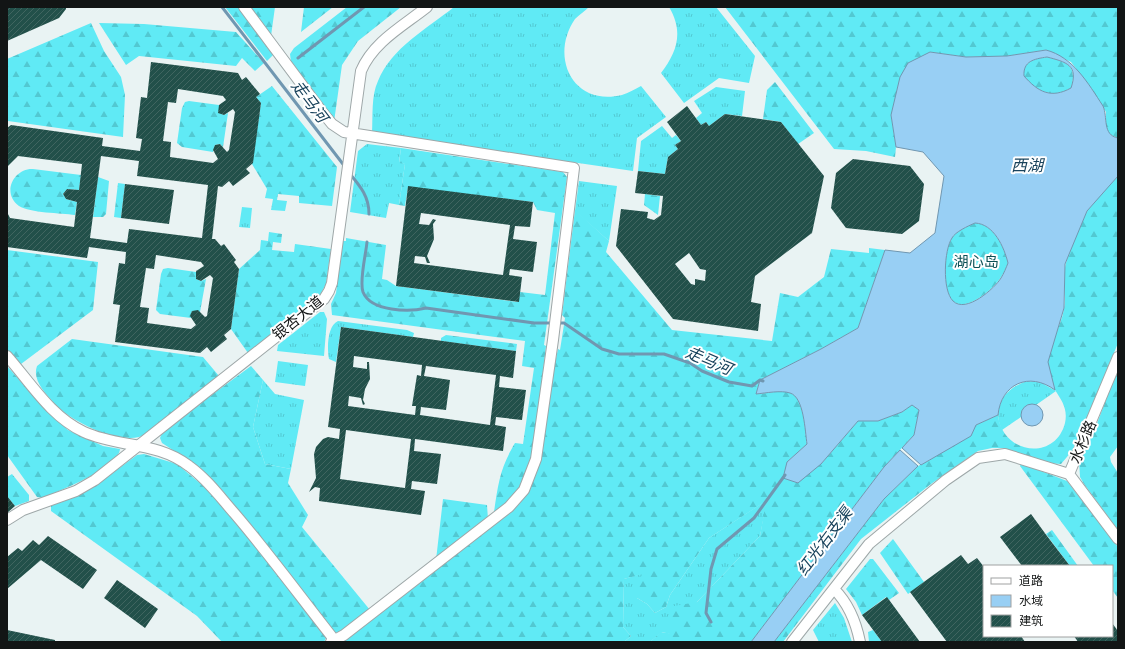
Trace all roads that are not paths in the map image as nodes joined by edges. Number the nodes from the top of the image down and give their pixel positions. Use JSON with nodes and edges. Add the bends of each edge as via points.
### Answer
{"nodes":[{"id":1,"x":244,"y":7,"type":"edge"},
{"id":2,"x":427,"y":7,"type":"edge"},
{"id":3,"x":351,"y":134,"type":"junction"},
{"id":4,"x":7,"y":356,"type":"edge"},
{"id":5,"x":1118,"y":357,"type":"edge"},
{"id":6,"x":141,"y":445,"type":"junction"},
{"id":7,"x":1069,"y":474,"type":"junction"},
{"id":8,"x":7,"y":520,"type":"edge"},
{"id":9,"x":1118,"y":539,"type":"edge"},
{"id":10,"x":834,"y":589,"type":"junction"},
{"id":11,"x":334,"y":642,"type":"edge"},
{"id":12,"x":792,"y":642,"type":"edge"},
{"id":13,"x":860,"y":642,"type":"edge"}],
"edges":[{"from":1,"to":3,"type":"street","via":[[323,113],[339,129]]},
{"from":2,"to":3,"type":"street","name":"银杏大道","via":[[375,47],[368,56],[359,81]]},
{"from":3,"to":6,"type":"street","name":"银杏大道","via":[[332,283],[324,299]]},
{"from":3,"to":11,"type":"street","via":[[574,168],[536,459],[524,490],[509,507]]},
{"from":4,"to":6,"type":"street","via":[[41,397],[68,424],[98,438]]},
{"from":5,"to":7,"type":"street","name":"水杉路"},
{"from":6,"to":8,"type":"street","name":"银杏大道","via":[[76,491],[23,510]]},
{"from":6,"to":11,"type":"street","via":[[180,459],[206,481],[264,547]]},
{"from":7,"to":9,"type":"street","name":"水杉路"},
{"from":7,"to":10,"type":"street","via":[[1005,454],[978,458],[946,480],[869,544]]},
{"from":10,"to":12,"type":"street"},
{"from":10,"to":13,"type":"street","via":[[850,612]]}]}
